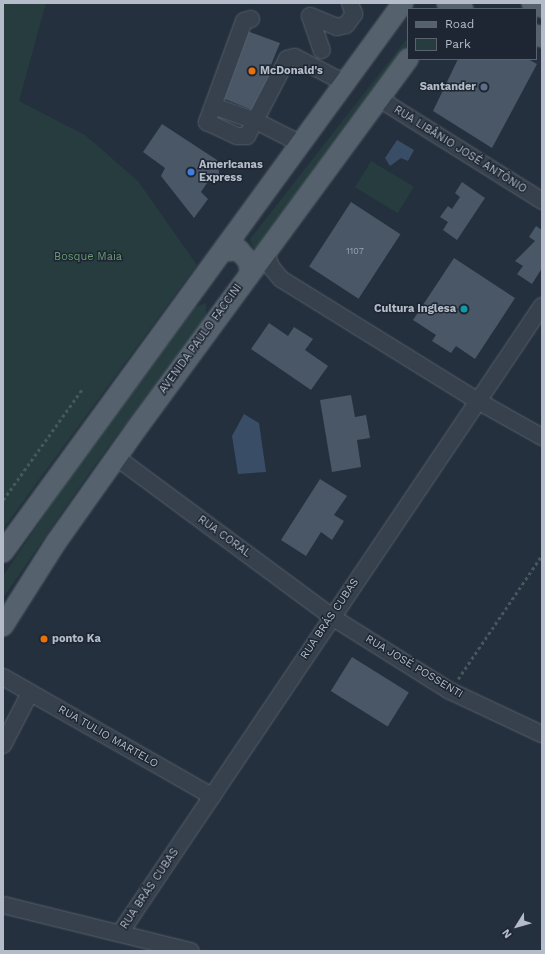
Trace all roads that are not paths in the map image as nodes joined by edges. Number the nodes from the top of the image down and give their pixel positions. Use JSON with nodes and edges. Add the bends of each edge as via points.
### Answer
{"nodes":[{"id":1,"x":350,"y":3,"type":"edge"},
{"id":2,"x":385,"y":3,"type":"edge"},
{"id":3,"x":403,"y":3,"type":"edge"},
{"id":4,"x":532,"y":3,"type":"edge"},
{"id":5,"x":542,"y":7,"type":"edge"},
{"id":6,"x":252,"y":18,"type":"dead end"},
{"id":7,"x":380,"y":34,"type":"junction"},
{"id":8,"x":322,"y":50,"type":"dead end"},
{"id":9,"x":407,"y":60,"type":"edge"},
{"id":10,"x":346,"y":83,"type":"junction"},
{"id":11,"x":378,"y":98,"type":"junction"},
{"id":12,"x":256,"y":121,"type":"junction"},
{"id":13,"x":301,"y":144,"type":"junction"},
{"id":14,"x":542,"y":201,"type":"edge"},
{"id":15,"x":224,"y":251,"type":"junction"},
{"id":16,"x":265,"y":251,"type":"junction"},
{"id":17,"x":250,"y":271,"type":"junction"},
{"id":18,"x":542,"y":306,"type":"edge"},
{"id":19,"x":476,"y":400,"type":"junction"},
{"id":20,"x":542,"y":437,"type":"edge"},
{"id":21,"x":116,"y":457,"type":"junction"},
{"id":22,"x":3,"y":552,"type":"edge"},
{"id":23,"x":332,"y":617,"type":"junction"},
{"id":24,"x":3,"y":626,"type":"edge"},
{"id":25,"x":3,"y":677,"type":"edge"},
{"id":26,"x":30,"y":693,"type":"junction"},
{"id":27,"x":542,"y":734,"type":"edge"},
{"id":28,"x":3,"y":745,"type":"edge"},
{"id":29,"x":212,"y":796,"type":"junction"},
{"id":30,"x":3,"y":905,"type":"edge"},
{"id":31,"x":120,"y":933,"type":"junction"},
{"id":32,"x":190,"y":951,"type":"edge"}],
"edges":[{"from":1,"to":8,"type":"street","via":[[354,14],[346,25],[337,27],[310,16]]},
{"from":2,"to":7,"type":"main road","via":[[386,20]]},
{"from":3,"to":7,"type":"main road"},
{"from":4,"to":5,"type":"main road"},
{"from":6,"to":12,"type":"street","via":[[244,21],[207,122],[237,136],[247,136]]},
{"from":7,"to":10,"type":"main road"},
{"from":9,"to":11,"type":"main road","name":"AVENIDA PAULO FACCINI"},
{"from":10,"to":12,"type":"street","via":[[295,57],[287,59]]},
{"from":10,"to":13,"type":"main road"},
{"from":11,"to":14,"type":"street","name":"RUA LIBÂNIO JOSÉ ANTÔNIO"},
{"from":11,"to":16,"type":"main road","name":"AVENIDA PAULO FACCINI"},
{"from":12,"to":13,"type":"street"},
{"from":13,"to":15,"type":"main road"},
{"from":15,"to":17,"type":"main road","via":[[239,250],[249,262]]},
{"from":15,"to":22,"type":"main road","via":[[102,413]]},
{"from":16,"to":17,"type":"main road","name":"AVENIDA PAULO FACCINI"},
{"from":16,"to":19,"type":"street","via":[[271,267],[281,279]]},
{"from":17,"to":21,"type":"main road","name":"AVENIDA PAULO FACCINI"},
{"from":18,"to":19,"type":"street","name":"RUA BRÁS CUBAS"},
{"from":19,"to":20,"type":"street"},
{"from":19,"to":23,"type":"street","name":"RUA BRÁS CUBAS"},
{"from":21,"to":23,"type":"street","name":"RUA CORAL"},
{"from":21,"to":24,"type":"main road","name":"AVENIDA PAULO FACCINI"},
{"from":23,"to":27,"type":"street","name":"RUA JOSÉ POSSENTI","via":[[450,691]]},
{"from":23,"to":29,"type":"street","name":"RUA BRÁS CUBAS"},
{"from":25,"to":26,"type":"street","name":"RUA TULIO MARTELO"},
{"from":26,"to":28,"type":"street"},
{"from":26,"to":29,"type":"street","name":"RUA TULIO MARTELO"},
{"from":29,"to":31,"type":"street","name":"RUA BRÁS CUBAS"},
{"from":30,"to":31,"type":"street"},
{"from":31,"to":32,"type":"street"}]}
